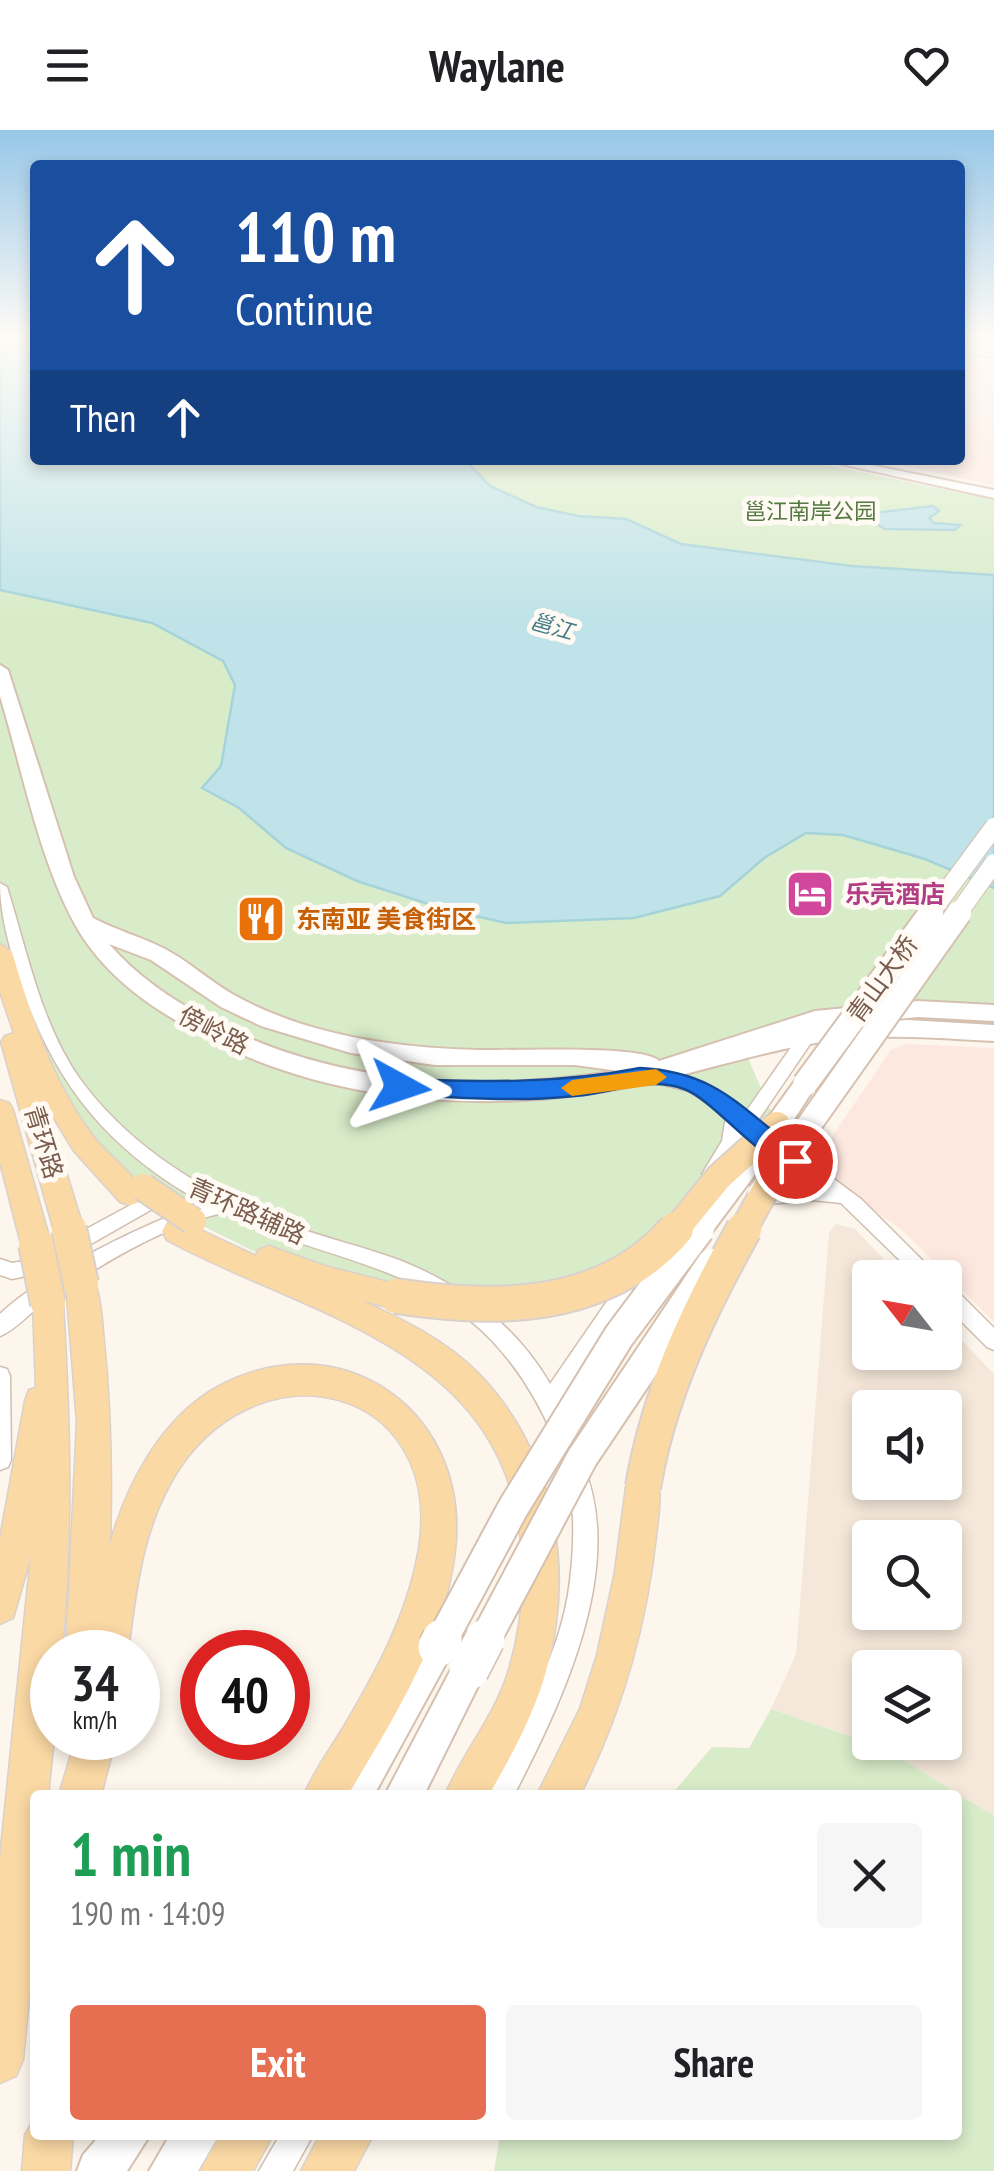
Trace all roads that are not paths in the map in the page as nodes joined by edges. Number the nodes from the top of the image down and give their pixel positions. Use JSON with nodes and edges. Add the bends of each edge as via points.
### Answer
{"nodes":[{"id":1,"x":855,"y":465,"type":"edge"},
{"id":2,"x":880,"y":465,"type":"edge"},
{"id":3,"x":994,"y":492,"type":"edge"},
{"id":4,"x":0,"y":670,"type":"edge"},
{"id":5,"x":994,"y":826,"type":"edge"},
{"id":6,"x":994,"y":864,"type":"edge"},
{"id":7,"x":0,"y":887,"type":"edge"},
{"id":8,"x":84,"y":920,"type":"junction"},
{"id":9,"x":0,"y":952,"type":"edge"},
{"id":10,"x":7,"y":999,"type":"edge"},
{"id":11,"x":994,"y":1013,"type":"edge"},
{"id":12,"x":886,"y":1029,"type":"junction"},
{"id":13,"x":994,"y":1032,"type":"edge"},
{"id":14,"x":808,"y":1036,"type":"junction"},
{"id":15,"x":740,"y":1041,"type":"junction"},
{"id":16,"x":640,"y":1076,"type":"junction"},
{"id":17,"x":818,"y":1090,"type":"junction"},
{"id":18,"x":0,"y":1110,"type":"edge"},
{"id":19,"x":740,"y":1120,"type":"junction"},
{"id":20,"x":777,"y":1125,"type":"junction"},
{"id":21,"x":779,"y":1178,"type":"junction"},
{"id":22,"x":146,"y":1184,"type":"junction"},
{"id":23,"x":855,"y":1204,"type":"junction"},
{"id":24,"x":228,"y":1207,"type":"junction"},
{"id":25,"x":185,"y":1226,"type":"junction"},
{"id":26,"x":913,"y":1260,"type":"edge"},
{"id":27,"x":0,"y":1267,"type":"edge"},
{"id":28,"x":962,"y":1309,"type":"edge"},
{"id":29,"x":0,"y":1328,"type":"edge"},
{"id":30,"x":994,"y":1341,"type":"edge"},
{"id":31,"x":52,"y":1345,"type":"junction"},
{"id":32,"x":0,"y":1376,"type":"edge"},
{"id":33,"x":549,"y":1403,"type":"junction"},
{"id":34,"x":0,"y":1460,"type":"edge"},
{"id":35,"x":579,"y":1486,"type":"junction"},
{"id":36,"x":0,"y":1604,"type":"edge"},
{"id":37,"x":86,"y":1630,"type":"edge"},
{"id":38,"x":112,"y":1630,"type":"edge"},
{"id":39,"x":78,"y":1760,"type":"edge"},
{"id":40,"x":89,"y":1760,"type":"edge"},
{"id":41,"x":77,"y":1790,"type":"edge"},
{"id":42,"x":79,"y":1790,"type":"edge"},
{"id":43,"x":328,"y":1790,"type":"edge"},
{"id":44,"x":356,"y":1790,"type":"edge"},
{"id":45,"x":407,"y":1790,"type":"edge"},
{"id":46,"x":468,"y":1790,"type":"edge"},
{"id":47,"x":503,"y":1790,"type":"edge"},
{"id":48,"x":560,"y":1790,"type":"edge"},
{"id":49,"x":26,"y":1813,"type":"junction"},
{"id":50,"x":0,"y":1916,"type":"edge"},
{"id":51,"x":0,"y":2060,"type":"edge"},
{"id":52,"x":124,"y":2140,"type":"edge"},
{"id":53,"x":283,"y":2140,"type":"edge"},
{"id":54,"x":346,"y":2140,"type":"edge"},
{"id":55,"x":233,"y":2157,"type":"edge"},
{"id":56,"x":100,"y":2171,"type":"edge"},
{"id":57,"x":171,"y":2171,"type":"edge"},
{"id":58,"x":325,"y":2171,"type":"edge"}],
"edges":[{"from":1,"to":3,"type":"main road"},
{"from":2,"to":3,"type":"main road"},
{"from":4,"to":8,"type":"main road","name":"傍岭路","via":[[64,877]]},
{"from":5,"to":17,"type":"main road","name":"青山大桥","bridge":true},
{"from":6,"to":17,"type":"main road","name":"青山大桥","bridge":true},
{"from":7,"to":22,"type":"street","name":"青环路辅路","via":[[58,1058]]},
{"from":8,"to":15,"type":"main road","via":[[158,954],[246,1010],[368,1049],[465,1060],[576,1057],[635,1064]]},
{"from":8,"to":16,"type":"main road","name":"傍岭路","via":[[123,970],[156,998],[229,1040],[295,1066],[460,1092],[584,1087]]},
{"from":9,"to":10,"type":"main road"},
{"from":10,"to":22,"type":"main road","via":[[91,1155]]},
{"from":10,"to":37,"type":"main road","name":"青环路","bridge":true,"via":[[81,1284],[94,1383]]},
{"from":11,"to":15,"type":"main road","name":"傍岭路","via":[[918,1010],[815,1019]]},
{"from":12,"to":13,"type":"main road","name":"傍岭路"},
{"from":12,"to":14,"type":"main road","name":"傍岭路"},
{"from":12,"to":21,"type":"street"},
{"from":14,"to":16,"type":"main road","name":"傍岭路"},
{"from":14,"to":19,"type":"street"},
{"from":15,"to":16,"type":"main road","name":"傍岭路"},
{"from":16,"to":19,"type":"street","via":[[689,1082]]},
{"from":17,"to":20,"type":"main road"},
{"from":17,"to":21,"type":"main road","bridge":true},
{"from":18,"to":31,"type":"main road","name":"青环路","bridge":true,"via":[[36,1244]]},
{"from":19,"to":21,"type":"street"},
{"from":19,"to":33,"type":"street","via":[[723,1158]]},
{"from":20,"to":25,"type":"main road","bridge":true,"via":[[718,1178],[655,1252],[601,1284],[542,1301],[494,1307],[396,1296],[287,1266]]},
{"from":20,"to":44,"type":"main road","bridge":true,"via":[[619,1336],[513,1508]]},
{"from":21,"to":23,"type":"street"},
{"from":21,"to":23,"type":"street","via":[[797,1196],[812,1191]]},
{"from":21,"to":35,"type":"street"},
{"from":21,"to":45,"type":"main road","bridge":true,"via":[[661,1335],[582,1458]]},
{"from":21,"to":48,"type":"main road","bridge":true,"via":[[681,1346],[656,1412],[618,1646],[598,1711]]},
{"from":22,"to":24,"type":"street","name":"青环路辅路"},
{"from":22,"to":25,"type":"main road"},
{"from":22,"to":27,"type":"street","via":[[169,1178],[168,1189],[152,1203],[33,1267]]},
{"from":23,"to":26,"type":"street"},
{"from":24,"to":29,"type":"street","via":[[192,1212],[37,1295]]},
{"from":24,"to":33,"type":"street","name":"青环路辅路","via":[[436,1285],[508,1342]]},
{"from":25,"to":46,"type":"main road","via":[[226,1258],[430,1353],[477,1393],[515,1450],[534,1498],[543,1586],[538,1633],[526,1675]]},
{"from":28,"to":30,"type":"street"},
{"from":31,"to":36,"type":"main road","via":[[23,1520]]},
{"from":31,"to":49,"type":"main road","via":[[55,1443],[46,1621]]},
{"from":32,"to":34,"type":"street"},
{"from":33,"to":35,"type":"street","name":"青环路辅路"},
{"from":35,"to":47,"type":"street","name":"青环路辅路","via":[[581,1574],[567,1644]]},
{"from":38,"to":43,"type":"main road","via":[[125,1542],[142,1498],[192,1427],[218,1406],[276,1383],[331,1380],[376,1397],[406,1422],[429,1457],[440,1510],[438,1538],[406,1643]]},
{"from":39,"to":41,"type":"main road"},
{"from":40,"to":42,"type":"main road"},
{"from":49,"to":50,"type":"main road"},
{"from":49,"to":51,"type":"main road"},
{"from":52,"to":56,"type":"main road"},
{"from":53,"to":55,"type":"street"},
{"from":54,"to":58,"type":"main road"},
{"from":55,"to":57,"type":"main road"}]}
